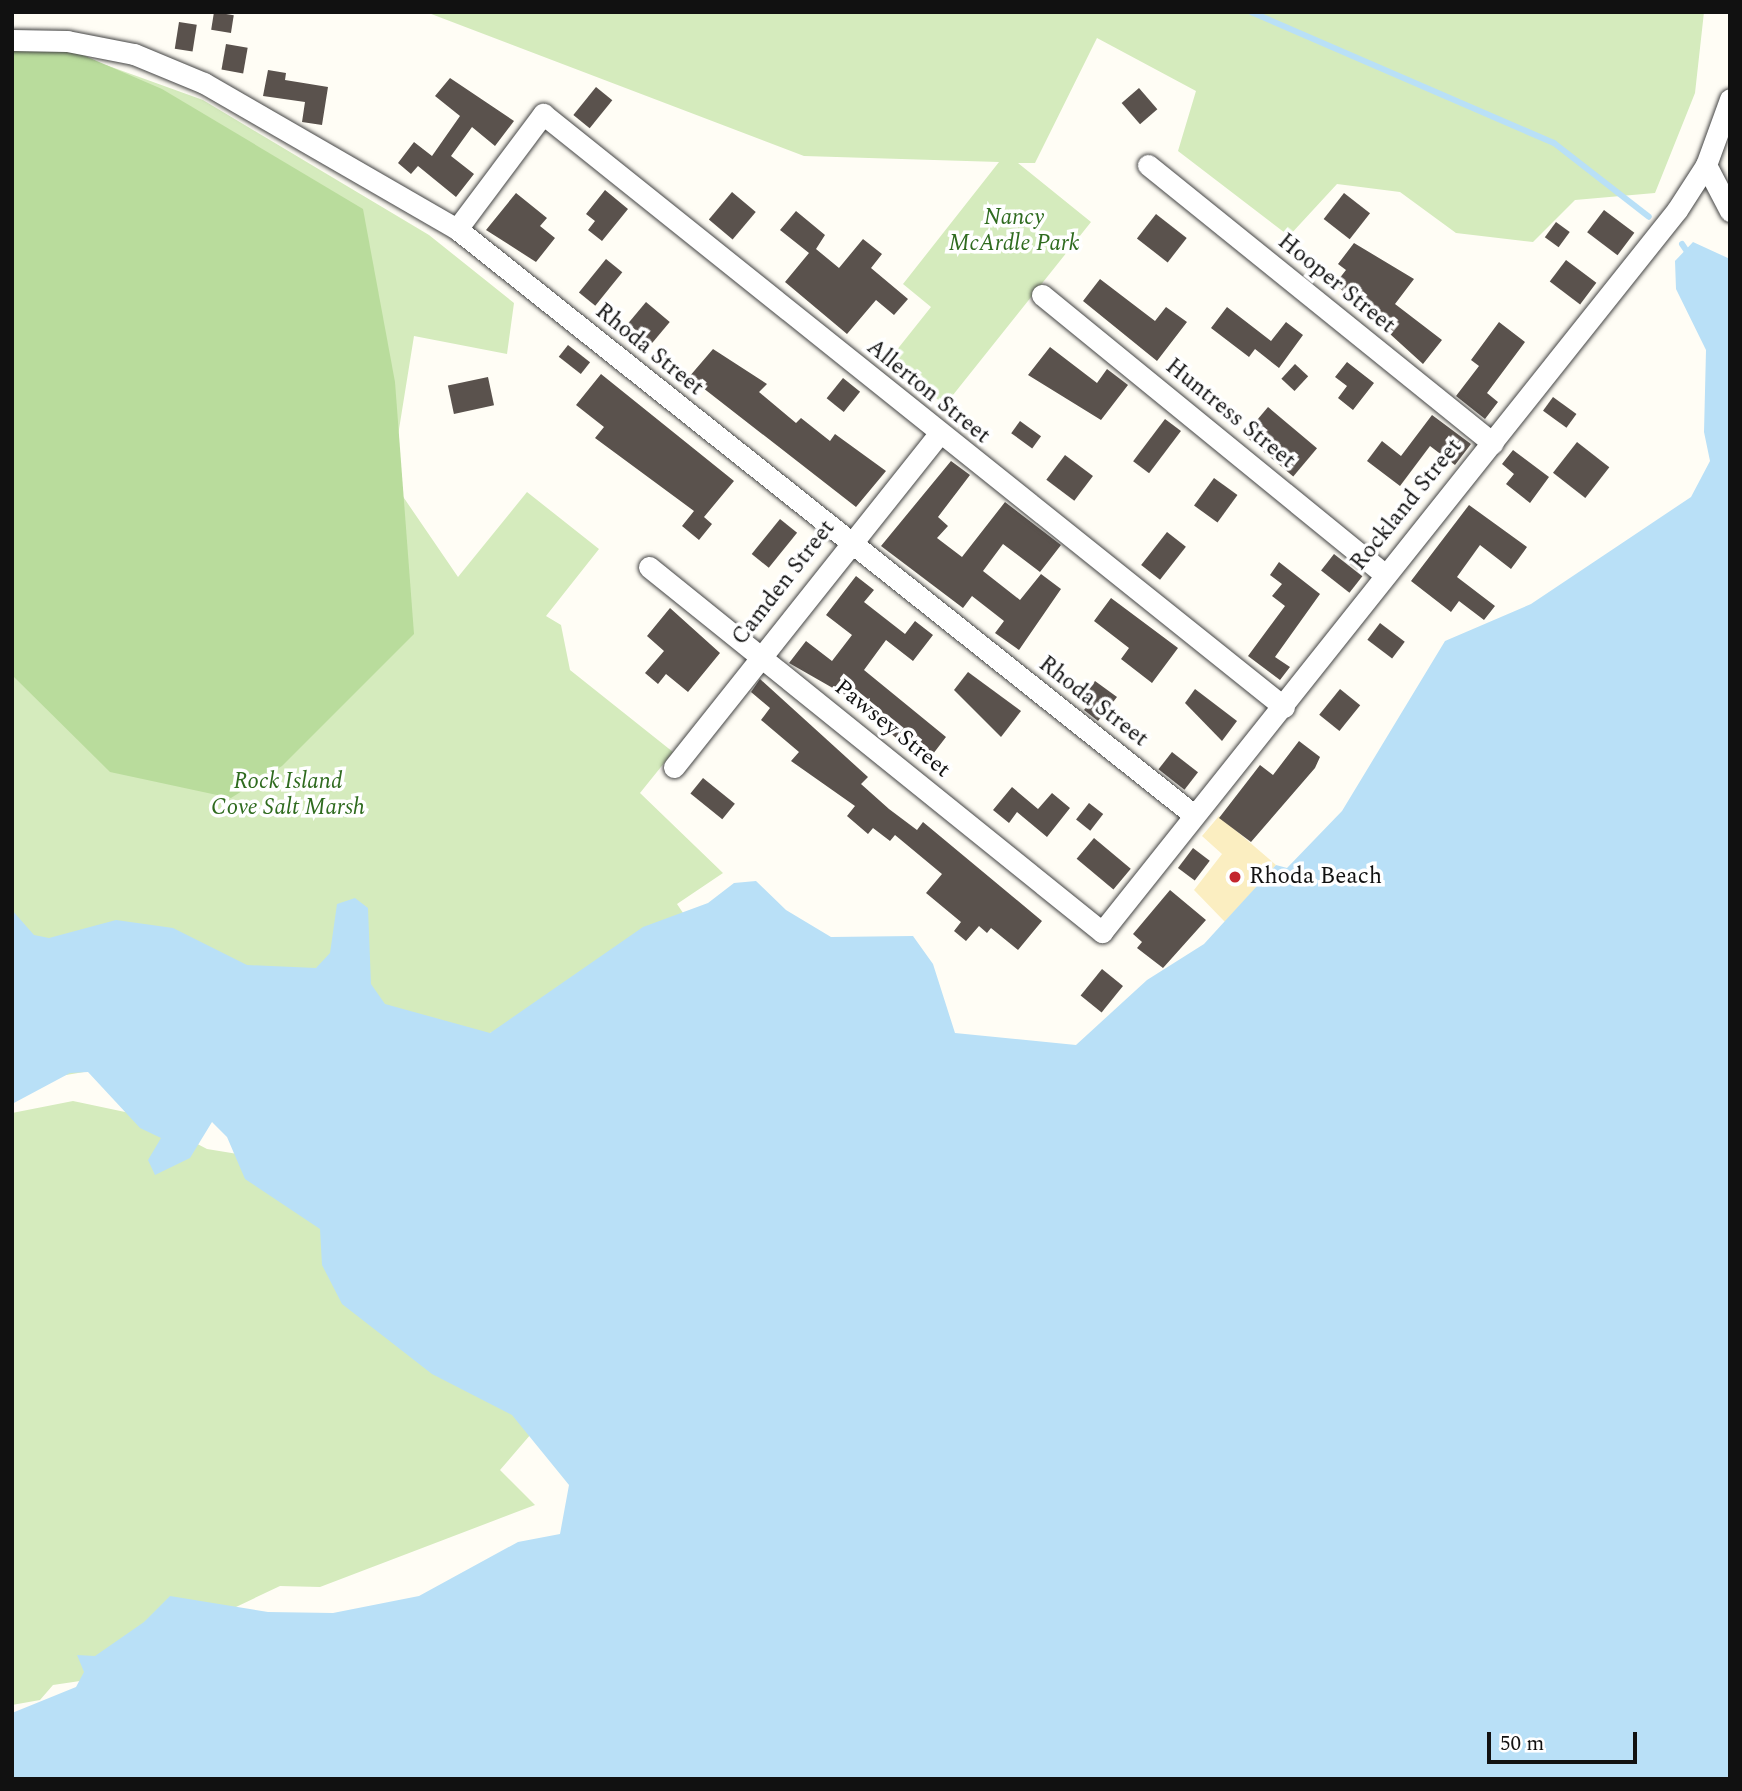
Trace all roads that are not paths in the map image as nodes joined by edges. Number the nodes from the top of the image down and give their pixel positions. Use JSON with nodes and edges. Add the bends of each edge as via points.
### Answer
{"nodes":[{"id":1,"x":12,"y":40,"type":"edge"},
{"id":2,"x":1730,"y":99,"type":"edge"},
{"id":3,"x":1148,"y":165,"type":"dead end"},
{"id":4,"x":1706,"y":165,"type":"junction"},
{"id":5,"x":1730,"y":211,"type":"edge"},
{"id":6,"x":457,"y":229,"type":"junction"},
{"id":7,"x":1042,"y":295,"type":"dead end"},
{"id":8,"x":939,"y":434,"type":"junction"},
{"id":9,"x":1493,"y":443,"type":"junction"},
{"id":10,"x":849,"y":543,"type":"junction"},
{"id":11,"x":649,"y":567,"type":"dead end"},
{"id":12,"x":1384,"y":574,"type":"junction"},
{"id":13,"x":760,"y":656,"type":"junction"},
{"id":14,"x":1284,"y":707,"type":"junction"},
{"id":15,"x":674,"y":767,"type":"dead end"},
{"id":16,"x":1194,"y":815,"type":"junction"},
{"id":17,"x":1102,"y":932,"type":"joint"}],
"edges":[{"from":1,"to":6,"type":"street","name":"Rhoda Street","via":[[67,41],[134,54],[204,83]]},
{"from":2,"to":4,"type":"street","name":"Rockland Street"},
{"from":3,"to":9,"type":"street","name":"Hooper Street"},
{"from":4,"to":5,"type":"street"},
{"from":4,"to":9,"type":"street","name":"Rockland Street","via":[[1677,211]]},
{"from":6,"to":8,"type":"street","name":"Allerton Street","via":[[542,114]]},
{"from":6,"to":10,"type":"street","name":"Rhoda Street"},
{"from":7,"to":12,"type":"street","name":"Huntress Street"},
{"from":8,"to":10,"type":"street","name":"Camden Street"},
{"from":8,"to":14,"type":"street","name":"Allerton Street"},
{"from":9,"to":12,"type":"street","name":"Rockland Street"},
{"from":10,"to":13,"type":"street","name":"Camden Street"},
{"from":10,"to":16,"type":"street","name":"Rhoda Street"},
{"from":11,"to":13,"type":"street","name":"Pawsey Street"},
{"from":12,"to":14,"type":"street","name":"Rockland Street"},
{"from":13,"to":15,"type":"street","name":"Camden Street"},
{"from":13,"to":17,"type":"street","name":"Pawsey Street"},
{"from":14,"to":16,"type":"street","name":"Rockland Street"},
{"from":16,"to":17,"type":"street","name":"Rockland Street"}]}
